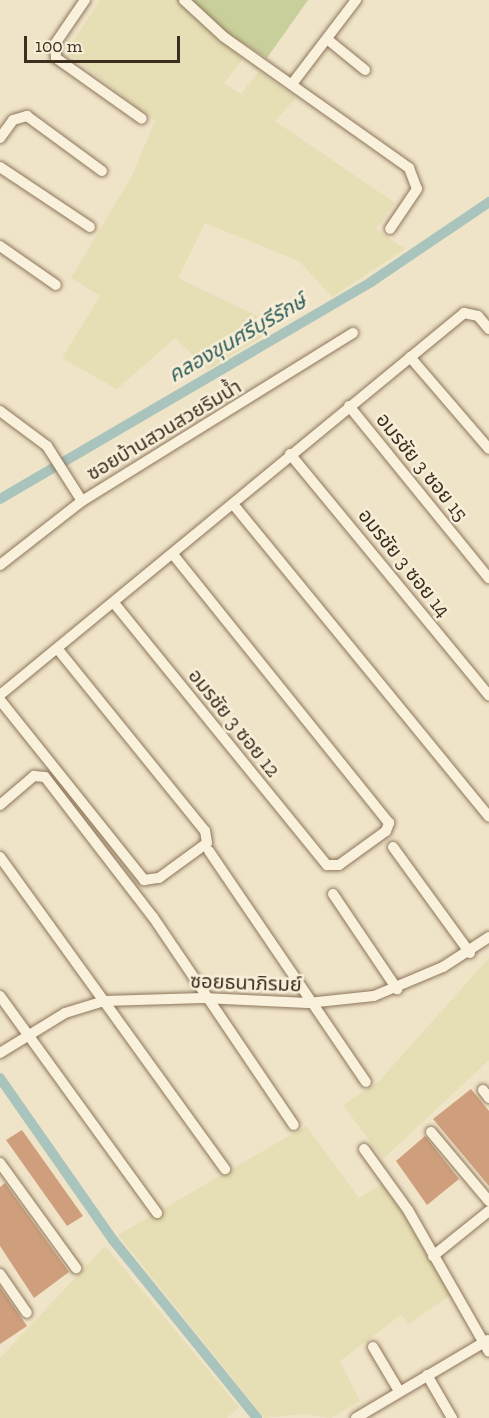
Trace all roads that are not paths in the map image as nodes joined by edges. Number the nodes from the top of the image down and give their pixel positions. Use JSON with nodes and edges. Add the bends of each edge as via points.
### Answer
{"nodes":[{"id":1,"x":86,"y":0,"type":"edge"},
{"id":2,"x":184,"y":0,"type":"edge"},
{"id":3,"x":356,"y":0,"type":"edge"},
{"id":4,"x":327,"y":39,"type":"junction"},
{"id":5,"x":365,"y":70,"type":"dead end"},
{"id":6,"x":292,"y":84,"type":"junction"},
{"id":7,"x":142,"y":119,"type":"dead end"},
{"id":8,"x":0,"y":138,"type":"edge"},
{"id":9,"x":0,"y":167,"type":"edge"},
{"id":10,"x":102,"y":171,"type":"dead end"},
{"id":11,"x":90,"y":227,"type":"dead end"},
{"id":12,"x":390,"y":229,"type":"dead end"},
{"id":13,"x":0,"y":246,"type":"edge"},
{"id":14,"x":56,"y":285,"type":"dead end"},
{"id":15,"x":489,"y":329,"type":"edge"},
{"id":16,"x":353,"y":333,"type":"dead end"},
{"id":17,"x":410,"y":357,"type":"junction"},
{"id":18,"x":349,"y":406,"type":"junction"},
{"id":19,"x":0,"y":411,"type":"edge"},
{"id":20,"x":489,"y":449,"type":"edge"},
{"id":21,"x":291,"y":454,"type":"junction"},
{"id":22,"x":82,"y":501,"type":"junction"},
{"id":23,"x":233,"y":504,"type":"junction"},
{"id":24,"x":172,"y":554,"type":"junction"},
{"id":25,"x":0,"y":565,"type":"edge"},
{"id":26,"x":489,"y":578,"type":"edge"},
{"id":27,"x":114,"y":603,"type":"junction"},
{"id":28,"x":57,"y":648,"type":"junction"},
{"id":29,"x":0,"y":695,"type":"edge"},
{"id":30,"x":489,"y":695,"type":"edge"},
{"id":31,"x":0,"y":700,"type":"edge"},
{"id":32,"x":0,"y":805,"type":"edge"},
{"id":33,"x":487,"y":817,"type":"edge"},
{"id":34,"x":393,"y":847,"type":"dead end"},
{"id":35,"x":209,"y":851,"type":"dead end"},
{"id":36,"x":0,"y":857,"type":"edge"},
{"id":37,"x":333,"y":894,"type":"dead end"},
{"id":38,"x":489,"y":937,"type":"edge"},
{"id":39,"x":470,"y":953,"type":"junction"},
{"id":40,"x":397,"y":989,"type":"junction"},
{"id":41,"x":0,"y":996,"type":"edge"},
{"id":42,"x":203,"y":998,"type":"junction"},
{"id":43,"x":104,"y":1001,"type":"junction"},
{"id":44,"x":308,"y":1003,"type":"junction"},
{"id":45,"x":28,"y":1037,"type":"junction"},
{"id":46,"x":0,"y":1053,"type":"edge"},
{"id":47,"x":366,"y":1082,"type":"dead end"},
{"id":48,"x":294,"y":1125,"type":"dead end"},
{"id":49,"x":431,"y":1132,"type":"dead end"},
{"id":50,"x":364,"y":1149,"type":"dead end"},
{"id":51,"x":0,"y":1163,"type":"edge"},
{"id":52,"x":225,"y":1169,"type":"dead end"},
{"id":53,"x":489,"y":1201,"type":"edge"},
{"id":54,"x":489,"y":1211,"type":"edge"},
{"id":55,"x":157,"y":1213,"type":"dead end"},
{"id":56,"x":433,"y":1256,"type":"junction"},
{"id":57,"x":76,"y":1268,"type":"dead end"},
{"id":58,"x":0,"y":1274,"type":"edge"},
{"id":59,"x":27,"y":1313,"type":"dead end"},
{"id":60,"x":487,"y":1345,"type":"edge"},
{"id":61,"x":373,"y":1347,"type":"dead end"},
{"id":62,"x":427,"y":1375,"type":"junction"},
{"id":63,"x":399,"y":1391,"type":"junction"},
{"id":64,"x":375,"y":1413,"type":"edge"},
{"id":65,"x":356,"y":1418,"type":"edge"},
{"id":66,"x":452,"y":1418,"type":"edge"}],
"edges":[{"from":1,"to":7,"type":"street","via":[[55,44],[56,58]]},
{"from":2,"to":6,"type":"street","via":[[224,37]]},
{"from":3,"to":4,"type":"street"},
{"from":4,"to":5,"type":"street"},
{"from":4,"to":6,"type":"street"},
{"from":6,"to":12,"type":"street","via":[[416,176],[414,198]]},
{"from":8,"to":10,"type":"street","via":[[13,120],[27,116]]},
{"from":9,"to":11,"type":"street"},
{"from":13,"to":14,"type":"street"},
{"from":15,"to":17,"type":"street","via":[[478,316],[464,313]]},
{"from":16,"to":22,"type":"street","name":"ซอยบ้านสวนสวยริมน้ำ"},
{"from":17,"to":18,"type":"street"},
{"from":17,"to":20,"type":"street"},
{"from":18,"to":21,"type":"street"},
{"from":18,"to":26,"type":"street","name":"อมรชัย 3 ซอย 15"},
{"from":19,"to":22,"type":"street","via":[[59,459]]},
{"from":21,"to":23,"type":"street"},
{"from":21,"to":30,"type":"street","name":"อมรชัย 3 ซอย 14"},
{"from":22,"to":25,"type":"street","name":"ซอยบ้านสวนสวยริมน้ำ"},
{"from":23,"to":24,"type":"street"},
{"from":23,"to":33,"type":"street"},
{"from":24,"to":27,"type":"street"},
{"from":24,"to":27,"type":"street","name":"อมรชัย 3 ซอย 12","via":[[389,823],[386,831],[339,865],[327,865]]},
{"from":27,"to":28,"type":"street"},
{"from":28,"to":29,"type":"street"},
{"from":28,"to":31,"type":"street","via":[[205,831],[207,843],[159,878],[144,880]]},
{"from":32,"to":42,"type":"street","via":[[34,776],[45,777],[153,917]]},
{"from":34,"to":39,"type":"street"},
{"from":35,"to":44,"type":"street"},
{"from":36,"to":43,"type":"street"},
{"from":37,"to":40,"type":"street"},
{"from":38,"to":39,"type":"street","name":"ซอยธนาภิรมย์"},
{"from":39,"to":40,"type":"street","name":"ซอยธนาภิรมย์"},
{"from":40,"to":44,"type":"street","name":"ซอยธนาภิรมย์","via":[[346,1002]]},
{"from":41,"to":45,"type":"street"},
{"from":42,"to":43,"type":"street","name":"ซอยธนาภิรมย์"},
{"from":42,"to":44,"type":"street","name":"ซอยธนาภิรมย์"},
{"from":42,"to":48,"type":"street"},
{"from":43,"to":45,"type":"street","name":"ซอยธนาภิรมย์","via":[[65,1013]]},
{"from":43,"to":52,"type":"street"},
{"from":44,"to":47,"type":"street"},
{"from":45,"to":46,"type":"street","name":"ซอยธนาภิรมย์"},
{"from":45,"to":55,"type":"street"},
{"from":49,"to":53,"type":"street"},
{"from":50,"to":56,"type":"street","via":[[408,1210]]},
{"from":51,"to":57,"type":"street"},
{"from":54,"to":56,"type":"street"},
{"from":56,"to":60,"type":"street"},
{"from":58,"to":59,"type":"street"},
{"from":60,"to":62,"type":"street"},
{"from":61,"to":63,"type":"street"},
{"from":62,"to":63,"type":"street"},
{"from":62,"to":66,"type":"street"},
{"from":63,"to":64,"type":"street"},
{"from":64,"to":65,"type":"street"}]}
